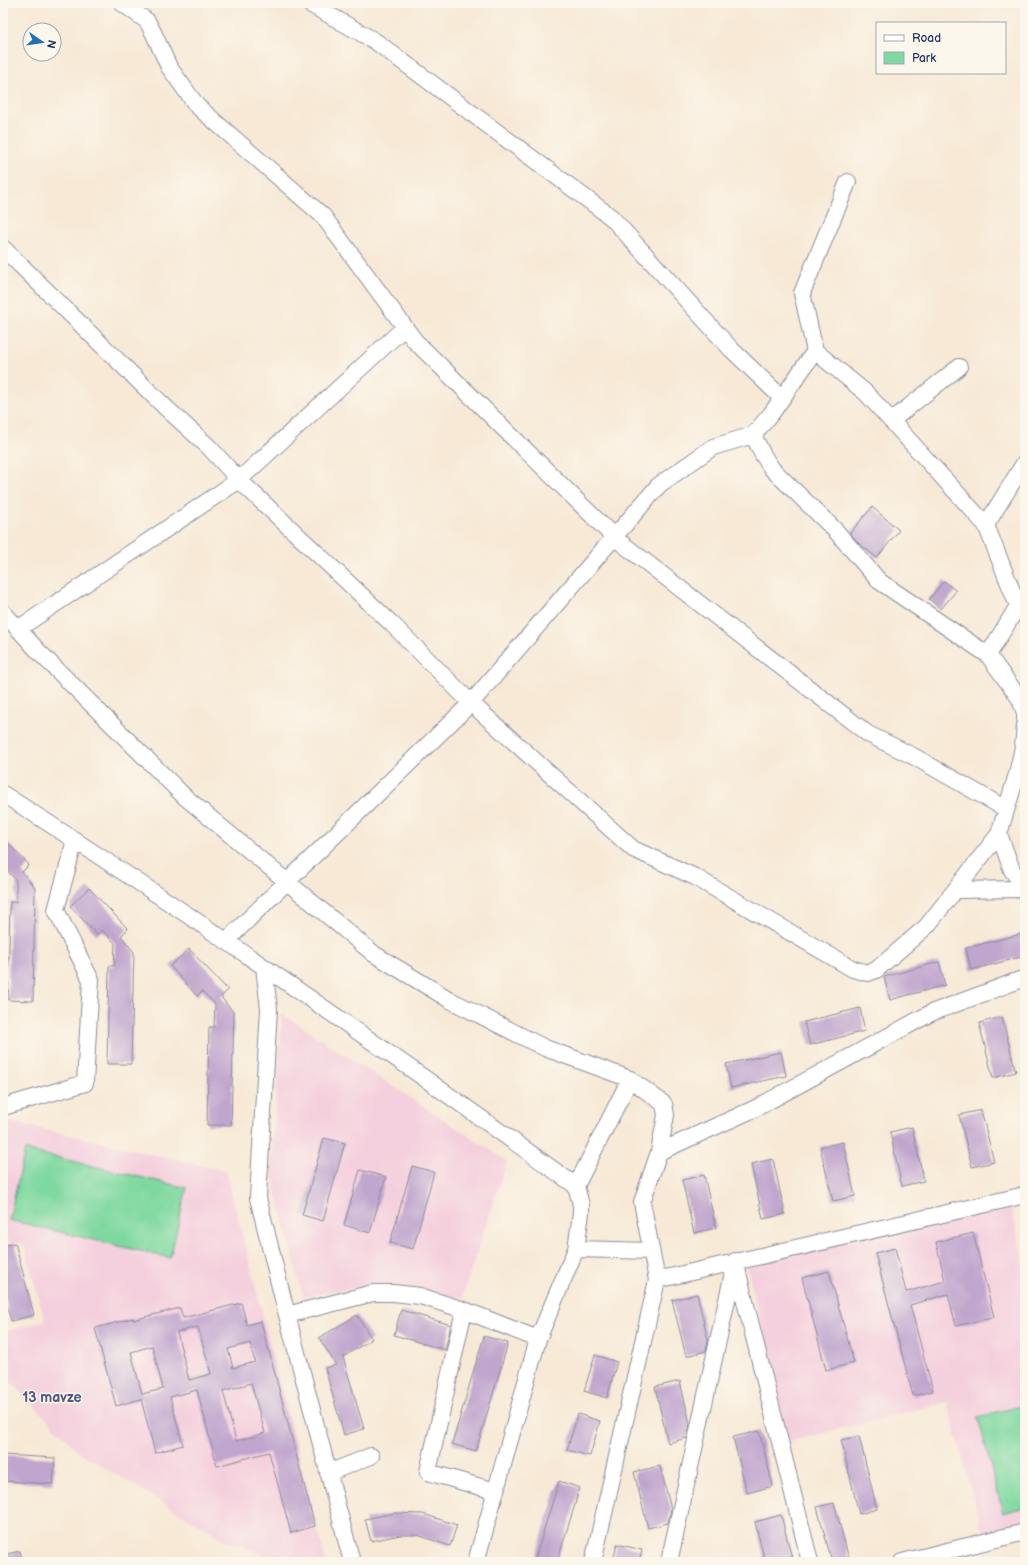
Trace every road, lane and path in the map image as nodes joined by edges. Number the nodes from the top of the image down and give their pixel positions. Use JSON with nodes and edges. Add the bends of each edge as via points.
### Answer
{"nodes":[{"id":1,"x":122,"y":3,"type":"edge"},
{"id":2,"x":308,"y":3,"type":"edge"},
{"id":3,"x":848,"y":182,"type":"dead end"},
{"id":4,"x":3,"y":248,"type":"edge"},
{"id":5,"x":405,"y":326,"type":"junction"},
{"id":6,"x":815,"y":351,"type":"junction"},
{"id":7,"x":958,"y":367,"type":"dead end"},
{"id":8,"x":782,"y":398,"type":"junction"},
{"id":9,"x":891,"y":421,"type":"junction"},
{"id":10,"x":753,"y":434,"type":"junction"},
{"id":11,"x":1025,"y":462,"type":"edge"},
{"id":12,"x":239,"y":480,"type":"junction"},
{"id":13,"x":986,"y":526,"type":"junction"},
{"id":14,"x":615,"y":538,"type":"junction"},
{"id":15,"x":1022,"y":603,"type":"edge"},
{"id":16,"x":3,"y":612,"type":"edge"},
{"id":17,"x":18,"y":629,"type":"junction"},
{"id":18,"x":988,"y":655,"type":"junction"},
{"id":19,"x":471,"y":703,"type":"junction"},
{"id":20,"x":1025,"y":727,"type":"edge"},
{"id":21,"x":1021,"y":775,"type":"edge"},
{"id":22,"x":3,"y":794,"type":"edge"},
{"id":23,"x":1006,"y":809,"type":"junction"},
{"id":24,"x":999,"y":834,"type":"junction"},
{"id":25,"x":75,"y":840,"type":"junction"},
{"id":26,"x":287,"y":880,"type":"junction"},
{"id":27,"x":1025,"y":889,"type":"edge"},
{"id":28,"x":956,"y":890,"type":"junction"},
{"id":29,"x":226,"y":941,"type":"junction"},
{"id":30,"x":264,"y":967,"type":"junction"},
{"id":31,"x":1025,"y":978,"type":"edge"},
{"id":32,"x":630,"y":1079,"type":"junction"},
{"id":33,"x":3,"y":1107,"type":"edge"},
{"id":34,"x":659,"y":1152,"type":"junction"},
{"id":35,"x":576,"y":1186,"type":"junction"},
{"id":36,"x":1025,"y":1195,"type":"edge"},
{"id":37,"x":576,"y":1249,"type":"junction"},
{"id":38,"x":651,"y":1251,"type":"junction"},
{"id":39,"x":735,"y":1261,"type":"junction"},
{"id":40,"x":657,"y":1280,"type":"junction"},
{"id":41,"x":464,"y":1310,"type":"junction"},
{"id":42,"x":287,"y":1315,"type":"junction"},
{"id":43,"x":538,"y":1339,"type":"junction"},
{"id":44,"x":372,"y":1456,"type":"dead end"},
{"id":45,"x":328,"y":1473,"type":"junction"},
{"id":46,"x":495,"y":1491,"type":"junction"},
{"id":47,"x":1025,"y":1532,"type":"edge"},
{"id":48,"x":352,"y":1562,"type":"edge"},
{"id":49,"x":476,"y":1562,"type":"edge"},
{"id":50,"x":593,"y":1562,"type":"edge"},
{"id":51,"x":669,"y":1562,"type":"edge"},
{"id":52,"x":810,"y":1562,"type":"edge"},
{"id":53,"x":902,"y":1562,"type":"edge"}],
"edges":[{"from":1,"to":5,"type":"street","via":[[147,21],[169,67],[197,106],[323,216]]},
{"from":2,"to":8,"type":"street","via":[[375,41],[611,217],[731,349]]},
{"from":3,"to":6,"type":"street","via":[[802,293]]},
{"from":4,"to":12,"type":"street","via":[[165,408],[209,447]]},
{"from":5,"to":12,"type":"street"},
{"from":5,"to":14,"type":"street","via":[[415,341]]},
{"from":6,"to":8,"type":"street"},
{"from":6,"to":9,"type":"street","via":[[866,393]]},
{"from":7,"to":9,"type":"street"},
{"from":8,"to":10,"type":"street"},
{"from":9,"to":13,"type":"street"},
{"from":10,"to":14,"type":"street","via":[[713,447],[659,484]]},
{"from":10,"to":18,"type":"street","via":[[772,469],[835,530],[879,581]]},
{"from":11,"to":13,"type":"street"},
{"from":12,"to":17,"type":"street"},
{"from":12,"to":19,"type":"street","via":[[392,624]]},
{"from":13,"to":15,"type":"street"},
{"from":14,"to":19,"type":"street"},
{"from":14,"to":23,"type":"street","via":[[868,734],[913,756]]},
{"from":15,"to":18,"type":"street"},
{"from":16,"to":17,"type":"street"},
{"from":17,"to":26,"type":"street","via":[[185,797]]},
{"from":18,"to":20,"type":"street","via":[[1020,699],[1025,713]]},
{"from":19,"to":26,"type":"street"},
{"from":19,"to":28,"type":"street","via":[[633,849],[695,877],[857,971],[876,970],[927,926]]},
{"from":20,"to":21,"type":"street"},
{"from":21,"to":23,"type":"street"},
{"from":22,"to":25,"type":"street"},
{"from":23,"to":24,"type":"street"},
{"from":24,"to":27,"type":"street","via":[[1012,870]]},
{"from":24,"to":28,"type":"street"},
{"from":25,"to":29,"type":"street"},
{"from":25,"to":33,"type":"street","via":[[56,910],[91,980],[85,1083]]},
{"from":26,"to":29,"type":"street"},
{"from":26,"to":32,"type":"street","via":[[374,954],[450,1000],[545,1048]]},
{"from":27,"to":28,"type":"street"},
{"from":29,"to":30,"type":"street"},
{"from":30,"to":35,"type":"street"},
{"from":30,"to":42,"type":"street","via":[[269,1009],[258,1198]]},
{"from":31,"to":34,"type":"street","via":[[931,1013],[754,1109]]},
{"from":32,"to":34,"type":"street","via":[[661,1102],[665,1108]]},
{"from":32,"to":35,"type":"street"},
{"from":34,"to":38,"type":"street","via":[[642,1202]]},
{"from":35,"to":37,"type":"street","via":[[581,1213]]},
{"from":36,"to":39,"type":"street"},
{"from":37,"to":38,"type":"street"},
{"from":37,"to":43,"type":"street"},
{"from":38,"to":40,"type":"street"},
{"from":39,"to":40,"type":"street"},
{"from":39,"to":51,"type":"street"},
{"from":39,"to":52,"type":"street"},
{"from":40,"to":50,"type":"street"},
{"from":41,"to":42,"type":"street","via":[[420,1296],[373,1293]]},
{"from":41,"to":43,"type":"street"},
{"from":41,"to":46,"type":"street","via":[[428,1472]]},
{"from":42,"to":45,"type":"street"},
{"from":43,"to":46,"type":"street"},
{"from":44,"to":45,"type":"street"},
{"from":45,"to":48,"type":"street"},
{"from":46,"to":49,"type":"street"},
{"from":47,"to":53,"type":"street"}]}
